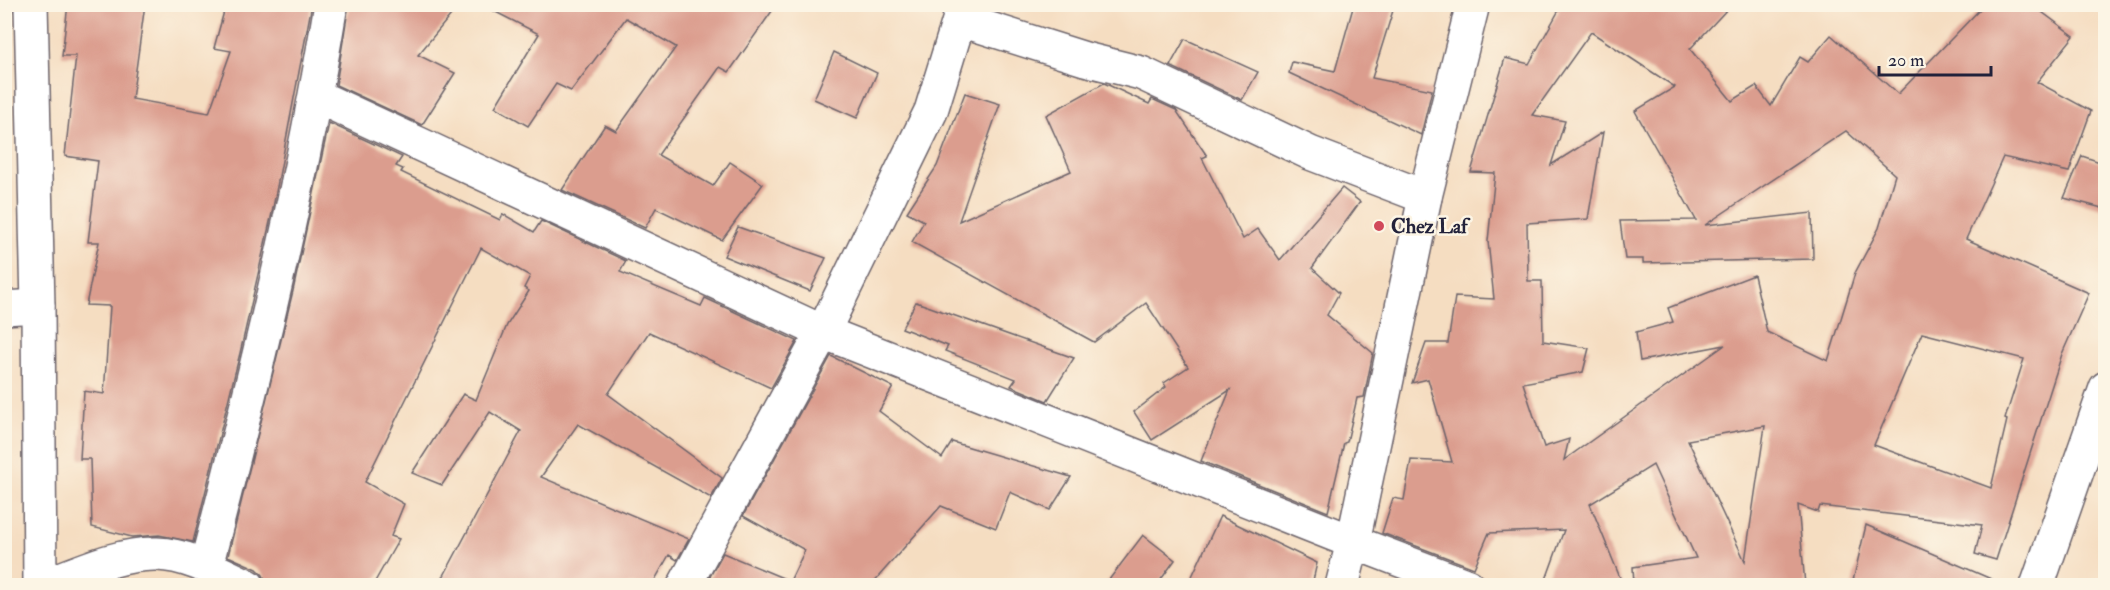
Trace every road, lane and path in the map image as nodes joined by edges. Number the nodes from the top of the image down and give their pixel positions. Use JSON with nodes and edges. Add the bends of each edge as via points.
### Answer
{"nodes":[{"id":1,"x":331,"y":4,"type":"edge"},
{"id":2,"x":1473,"y":4,"type":"edge"},
{"id":3,"x":22,"y":12,"type":"edge"},
{"id":4,"x":962,"y":12,"type":"edge"},
{"id":5,"x":316,"y":96,"type":"junction"},
{"id":6,"x":1425,"y":197,"type":"junction"},
{"id":7,"x":38,"y":306,"type":"junction"},
{"id":8,"x":4,"y":308,"type":"edge"},
{"id":9,"x":823,"y":332,"type":"junction"},
{"id":10,"x":2106,"y":388,"type":"edge"},
{"id":11,"x":1353,"y":542,"type":"junction"},
{"id":12,"x":206,"y":566,"type":"junction"},
{"id":13,"x":41,"y":585,"type":"edge"},
{"id":14,"x":248,"y":585,"type":"edge"},
{"id":15,"x":684,"y":585,"type":"edge"},
{"id":16,"x":1342,"y":585,"type":"edge"},
{"id":17,"x":1468,"y":585,"type":"edge"},
{"id":18,"x":2037,"y":585,"type":"edge"}],
"edges":[{"from":1,"to":5,"type":"street"},
{"from":2,"to":6,"type":"street"},
{"from":3,"to":7,"type":"street"},
{"from":4,"to":6,"type":"street","via":[[1085,59],[1141,73],[1310,153]]},
{"from":4,"to":9,"type":"street","via":[[931,111]]},
{"from":5,"to":9,"type":"street"},
{"from":5,"to":12,"type":"street","via":[[251,392]]},
{"from":6,"to":11,"type":"street"},
{"from":7,"to":8,"type":"street"},
{"from":7,"to":13,"type":"street"},
{"from":9,"to":11,"type":"street"},
{"from":9,"to":15,"type":"street"},
{"from":10,"to":18,"type":"street"},
{"from":11,"to":16,"type":"street"},
{"from":11,"to":17,"type":"street"},
{"from":12,"to":13,"type":"street","via":[[157,554],[122,558]]},
{"from":12,"to":14,"type":"street"}]}
